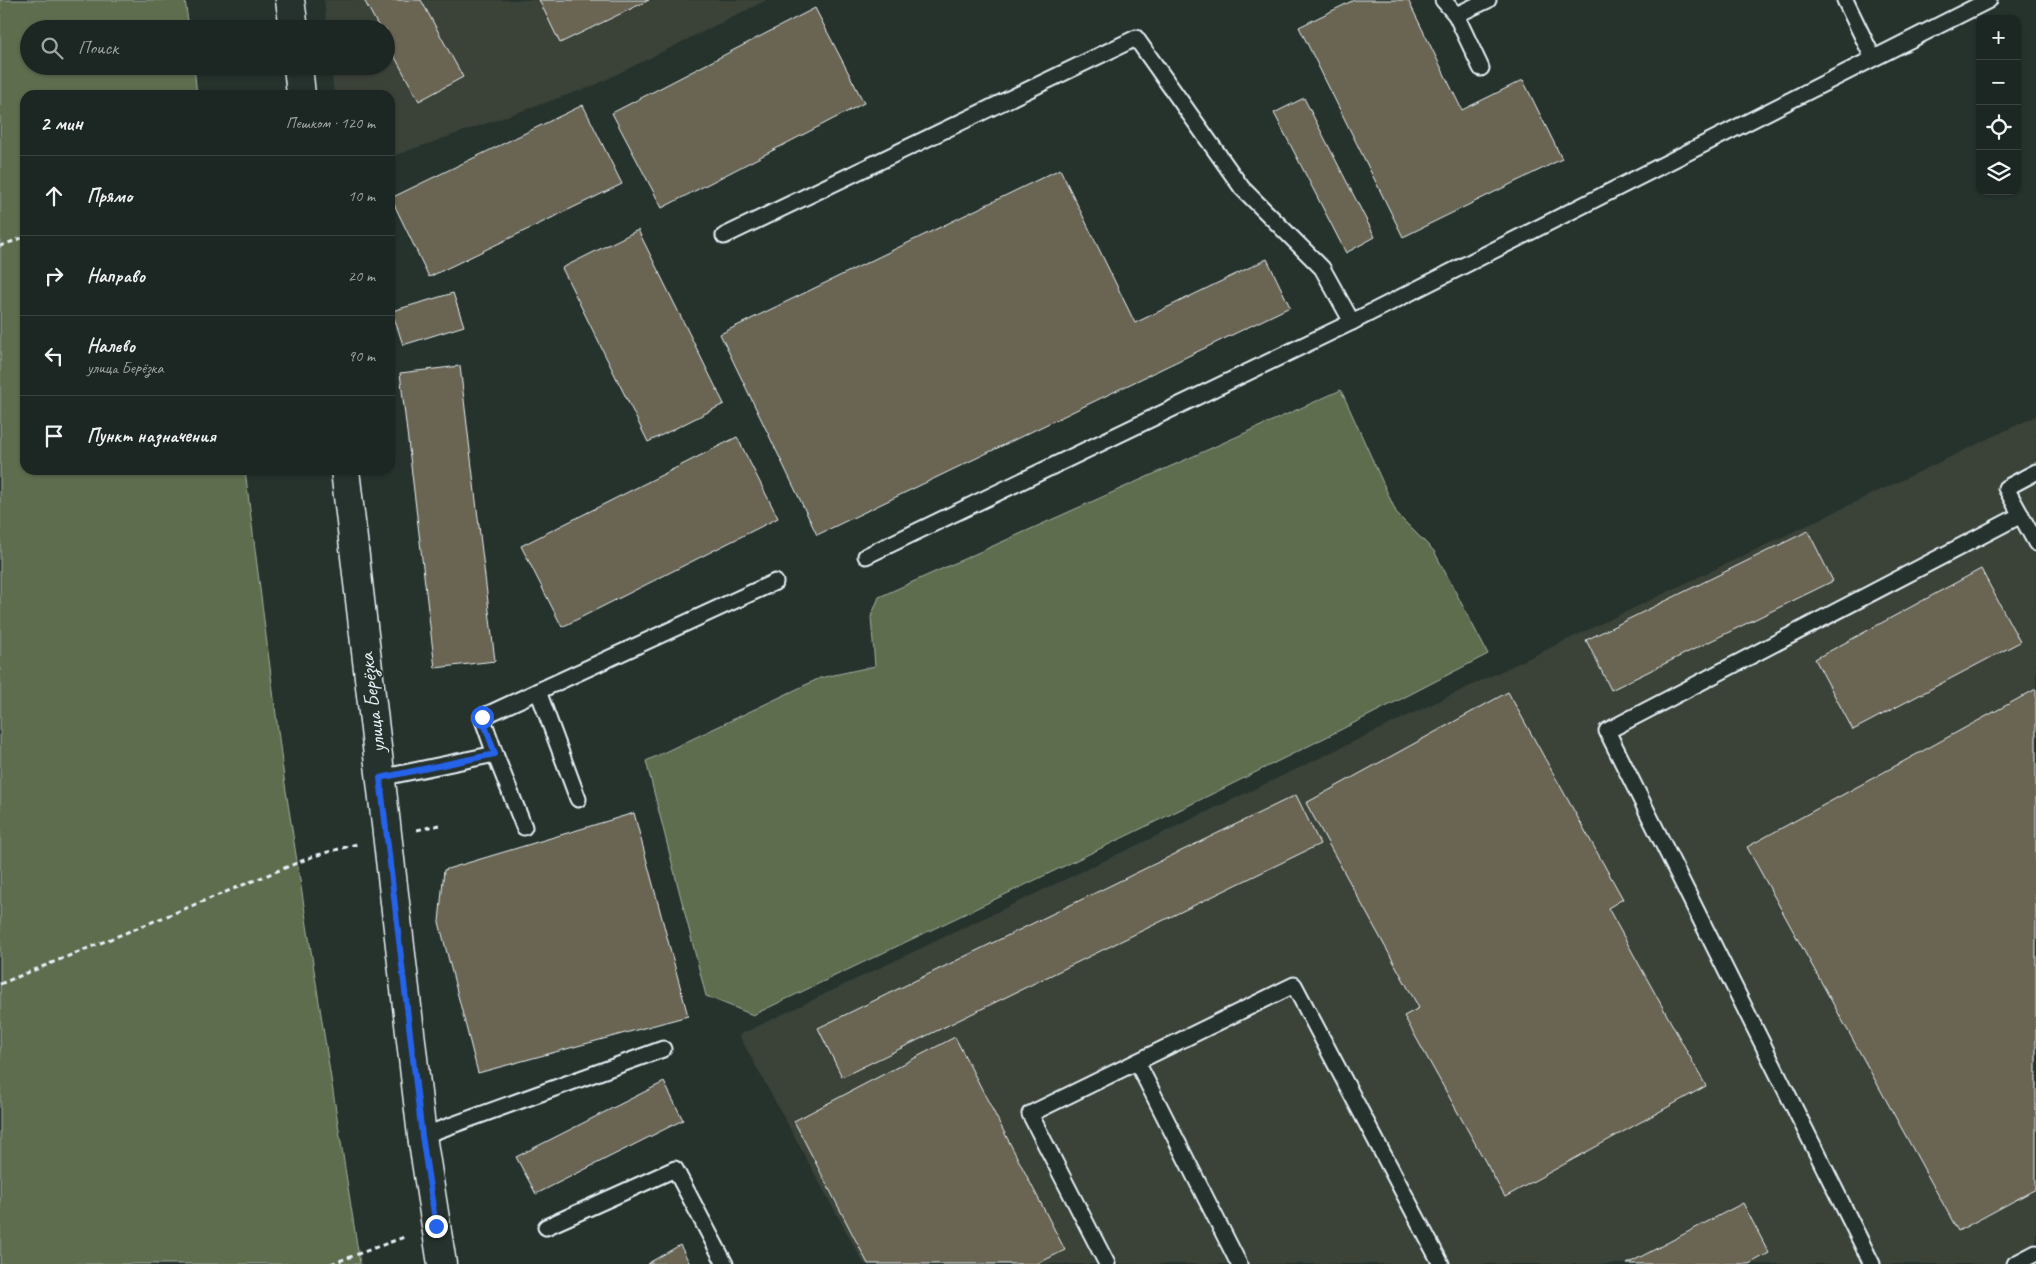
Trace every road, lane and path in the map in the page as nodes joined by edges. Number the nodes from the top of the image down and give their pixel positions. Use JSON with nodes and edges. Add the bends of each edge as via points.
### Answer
{"nodes":[{"id":1,"x":290,"y":0,"type":"edge"},
{"id":2,"x":1443,"y":0,"type":"edge"},
{"id":3,"x":1488,"y":0,"type":"edge"},
{"id":4,"x":1845,"y":0,"type":"edge"},
{"id":5,"x":1989,"y":0,"type":"edge"},
{"id":6,"x":1456,"y":16,"type":"junction"},
{"id":7,"x":293,"y":20,"type":"edge"},
{"id":8,"x":1874,"y":58,"type":"junction"},
{"id":9,"x":1482,"y":68,"type":"dead end"},
{"id":10,"x":299,"y":75,"type":"edge"},
{"id":11,"x":300,"y":90,"type":"edge"},
{"id":12,"x":724,"y":236,"type":"dead end"},
{"id":13,"x":20,"y":238,"type":"edge"},
{"id":14,"x":0,"y":246,"type":"edge"},
{"id":15,"x":1352,"y":322,"type":"junction"},
{"id":16,"x":2036,"y":472,"type":"edge"},
{"id":17,"x":346,"y":475,"type":"edge"},
{"id":18,"x":2021,"y":515,"type":"junction"},
{"id":19,"x":2036,"y":543,"type":"edge"},
{"id":20,"x":866,"y":556,"type":"dead end"},
{"id":21,"x":774,"y":582,"type":"dead end"},
{"id":22,"x":538,"y":691,"type":"junction"},
{"id":23,"x":495,"y":754,"type":"junction"},
{"id":24,"x":380,"y":778,"type":"junction"},
{"id":25,"x":578,"y":799,"type":"dead end"},
{"id":26,"x":439,"y":825,"type":"dead end"},
{"id":27,"x":524,"y":827,"type":"dead end"},
{"id":28,"x":388,"y":835,"type":"junction"},
{"id":29,"x":0,"y":984,"type":"edge"},
{"id":30,"x":663,"y":1049,"type":"dead end"},
{"id":31,"x":1137,"y":1062,"type":"junction"},
{"id":32,"x":422,"y":1136,"type":"junction"},
{"id":33,"x":436,"y":1226,"type":"junction"},
{"id":34,"x":546,"y":1227,"type":"dead end"},
{"id":35,"x":2036,"y":1253,"type":"edge"},
{"id":36,"x":331,"y":1264,"type":"edge"},
{"id":37,"x":442,"y":1264,"type":"edge"},
{"id":38,"x":725,"y":1264,"type":"edge"},
{"id":39,"x":1106,"y":1264,"type":"edge"},
{"id":40,"x":1239,"y":1264,"type":"edge"},
{"id":41,"x":1441,"y":1264,"type":"edge"},
{"id":42,"x":1872,"y":1264,"type":"edge"},
{"id":43,"x":2015,"y":1264,"type":"edge"}],
"edges":[{"from":1,"to":7,"type":"main road"},
{"from":2,"to":6,"type":"lane"},
{"from":3,"to":6,"type":"lane"},
{"from":4,"to":8,"type":"lane"},
{"from":5,"to":8,"type":"lane"},
{"from":6,"to":9,"type":"lane"},
{"from":8,"to":15,"type":"lane"},
{"from":10,"to":11,"type":"main road"},
{"from":12,"to":15,"type":"lane","via":[[1136,38],[1242,188],[1322,268]]},
{"from":13,"to":14,"type":"path"},
{"from":15,"to":20,"type":"lane"},
{"from":16,"to":18,"type":"lane","via":[[2006,488]]},
{"from":17,"to":24,"type":"main road","name":"улица Берёзка"},
{"from":18,"to":19,"type":"lane"},
{"from":18,"to":42,"type":"lane","via":[[1607,731]]},
{"from":21,"to":22,"type":"lane"},
{"from":22,"to":23,"type":"lane","via":[[482,717]]},
{"from":22,"to":25,"type":"lane"},
{"from":23,"to":24,"type":"lane"},
{"from":23,"to":27,"type":"lane"},
{"from":24,"to":28,"type":"main road","name":"улица Берёзка"},
{"from":26,"to":28,"type":"path"},
{"from":28,"to":29,"type":"path","via":[[314,856]]},
{"from":28,"to":32,"type":"main road","name":"улица Берёзка"},
{"from":30,"to":32,"type":"lane"},
{"from":31,"to":39,"type":"lane","via":[[1030,1114]]},
{"from":31,"to":40,"type":"lane"},
{"from":31,"to":41,"type":"lane","via":[[1294,985]]},
{"from":32,"to":33,"type":"main road","name":"улица Берёзка"},
{"from":33,"to":36,"type":"path"},
{"from":33,"to":37,"type":"main road","name":"улица Берёзка"},
{"from":34,"to":38,"type":"lane","via":[[675,1169]]},
{"from":35,"to":43,"type":"lane"}]}
